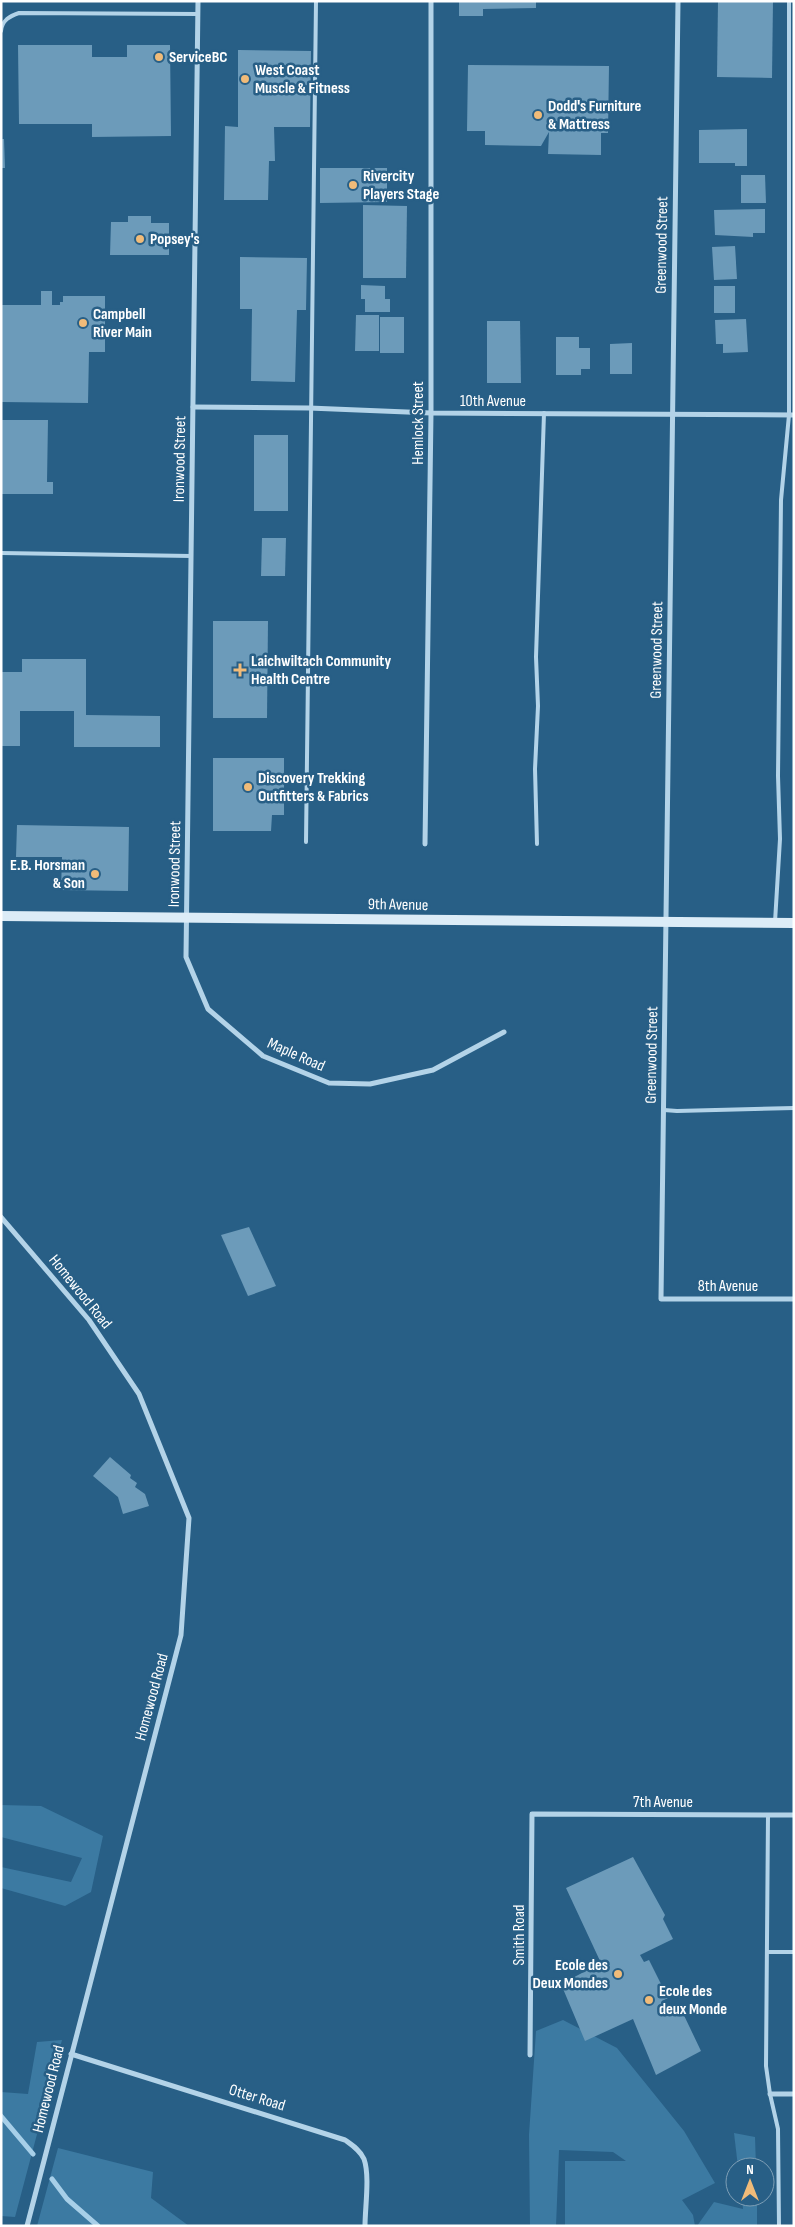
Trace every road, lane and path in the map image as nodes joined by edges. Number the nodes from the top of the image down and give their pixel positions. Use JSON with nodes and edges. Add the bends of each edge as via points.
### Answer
{"nodes":[{"id":1,"x":198,"y":1,"type":"edge"},
{"id":2,"x":316,"y":1,"type":"edge"},
{"id":3,"x":431,"y":1,"type":"edge"},
{"id":4,"x":678,"y":1,"type":"edge"},
{"id":5,"x":789,"y":1,"type":"edge"},
{"id":6,"x":198,"y":14,"type":"junction"},
{"id":7,"x":1,"y":30,"type":"edge"},
{"id":8,"x":193,"y":407,"type":"junction"},
{"id":9,"x":309,"y":408,"type":"junction"},
{"id":10,"x":431,"y":413,"type":"junction"},
{"id":11,"x":544,"y":413,"type":"junction"},
{"id":12,"x":673,"y":413,"type":"junction"},
{"id":13,"x":791,"y":415,"type":"edge"},
{"id":14,"x":1,"y":553,"type":"edge"},
{"id":15,"x":191,"y":556,"type":"junction"},
{"id":16,"x":306,"y":842,"type":"dead end"},
{"id":17,"x":425,"y":844,"type":"dead end"},
{"id":18,"x":537,"y":844,"type":"dead end"},
{"id":19,"x":1,"y":916,"type":"edge"},
{"id":20,"x":187,"y":917,"type":"junction"},
{"id":21,"x":794,"y":923,"type":"edge"},
{"id":22,"x":666,"y":924,"type":"junction"},
{"id":23,"x":775,"y":924,"type":"junction"},
{"id":24,"x":504,"y":1032,"type":"dead end"},
{"id":25,"x":794,"y":1108,"type":"edge"},
{"id":26,"x":664,"y":1110,"type":"junction"},
{"id":27,"x":1,"y":1217,"type":"edge"},
{"id":28,"x":661,"y":1298,"type":"joint"},
{"id":29,"x":794,"y":1299,"type":"edge"},
{"id":30,"x":532,"y":1814,"type":"joint"},
{"id":31,"x":768,"y":1814,"type":"junction"},
{"id":32,"x":794,"y":1815,"type":"edge"},
{"id":33,"x":767,"y":1952,"type":"junction"},
{"id":34,"x":794,"y":1952,"type":"edge"},
{"id":35,"x":71,"y":2054,"type":"junction"},
{"id":36,"x":530,"y":2056,"type":"dead end"},
{"id":37,"x":770,"y":2094,"type":"junction"},
{"id":38,"x":794,"y":2094,"type":"edge"},
{"id":39,"x":27,"y":2226,"type":"edge"},
{"id":40,"x":365,"y":2226,"type":"edge"},
{"id":41,"x":779,"y":2226,"type":"edge"}],
"edges":[{"from":1,"to":6,"type":"street","name":"Ironwood Street"},
{"from":2,"to":9,"type":"lane"},
{"from":3,"to":10,"type":"street","name":"Hemlock Street"},
{"from":4,"to":12,"type":"street","name":"Greenwood Street"},
{"from":5,"to":13,"type":"lane"},
{"from":6,"to":7,"type":"lane","via":[[19,13],[9,16]]},
{"from":6,"to":8,"type":"street","name":"Ironwood Street"},
{"from":8,"to":9,"type":"street","name":"10th Avenue"},
{"from":8,"to":15,"type":"street","name":"Ironwood Street"},
{"from":9,"to":10,"type":"street","name":"10th Avenue"},
{"from":9,"to":16,"type":"lane"},
{"from":10,"to":11,"type":"street","name":"10th Avenue"},
{"from":10,"to":17,"type":"street","name":"Hemlock Street"},
{"from":11,"to":12,"type":"street","name":"10th Avenue"},
{"from":11,"to":18,"type":"lane","via":[[536,657]]},
{"from":12,"to":13,"type":"street","name":"10th Avenue"},
{"from":12,"to":22,"type":"street","name":"Greenwood Street"},
{"from":13,"to":23,"type":"lane","via":[[781,500],[780,839]]},
{"from":14,"to":15,"type":"lane"},
{"from":15,"to":20,"type":"street","name":"Ironwood Street"},
{"from":19,"to":20,"type":"main road","name":"9th Avenue"},
{"from":20,"to":22,"type":"main road","name":"9th Avenue"},
{"from":20,"to":24,"type":"street","name":"Maple Road","via":[[186,957],[208,1009],[262,1056],[309,1076],[329,1083],[370,1084],[411,1075],[433,1070]]},
{"from":21,"to":23,"type":"main road","name":"9th Avenue"},
{"from":22,"to":23,"type":"main road","name":"9th Avenue"},
{"from":22,"to":26,"type":"street","name":"Greenwood Street"},
{"from":25,"to":26,"type":"lane"},
{"from":26,"to":28,"type":"street","name":"Greenwood Street"},
{"from":27,"to":35,"type":"street","name":"Homewood Road","via":[[89,1320],[139,1394],[189,1518],[181,1635]]},
{"from":28,"to":29,"type":"street","name":"8th Avenue"},
{"from":30,"to":31,"type":"street","name":"7th Avenue"},
{"from":30,"to":36,"type":"street","name":"Smith Road"},
{"from":31,"to":32,"type":"street","name":"7th Avenue"},
{"from":31,"to":33,"type":"lane"},
{"from":33,"to":34,"type":"lane"},
{"from":33,"to":37,"type":"lane","via":[[766,2066]]},
{"from":35,"to":39,"type":"street","name":"Homewood Road"},
{"from":35,"to":40,"type":"street","name":"Otter Road","via":[[345,2140],[363,2158],[366,2172]]},
{"from":37,"to":38,"type":"street"},
{"from":37,"to":41,"type":"lane","via":[[778,2129]]}]}
